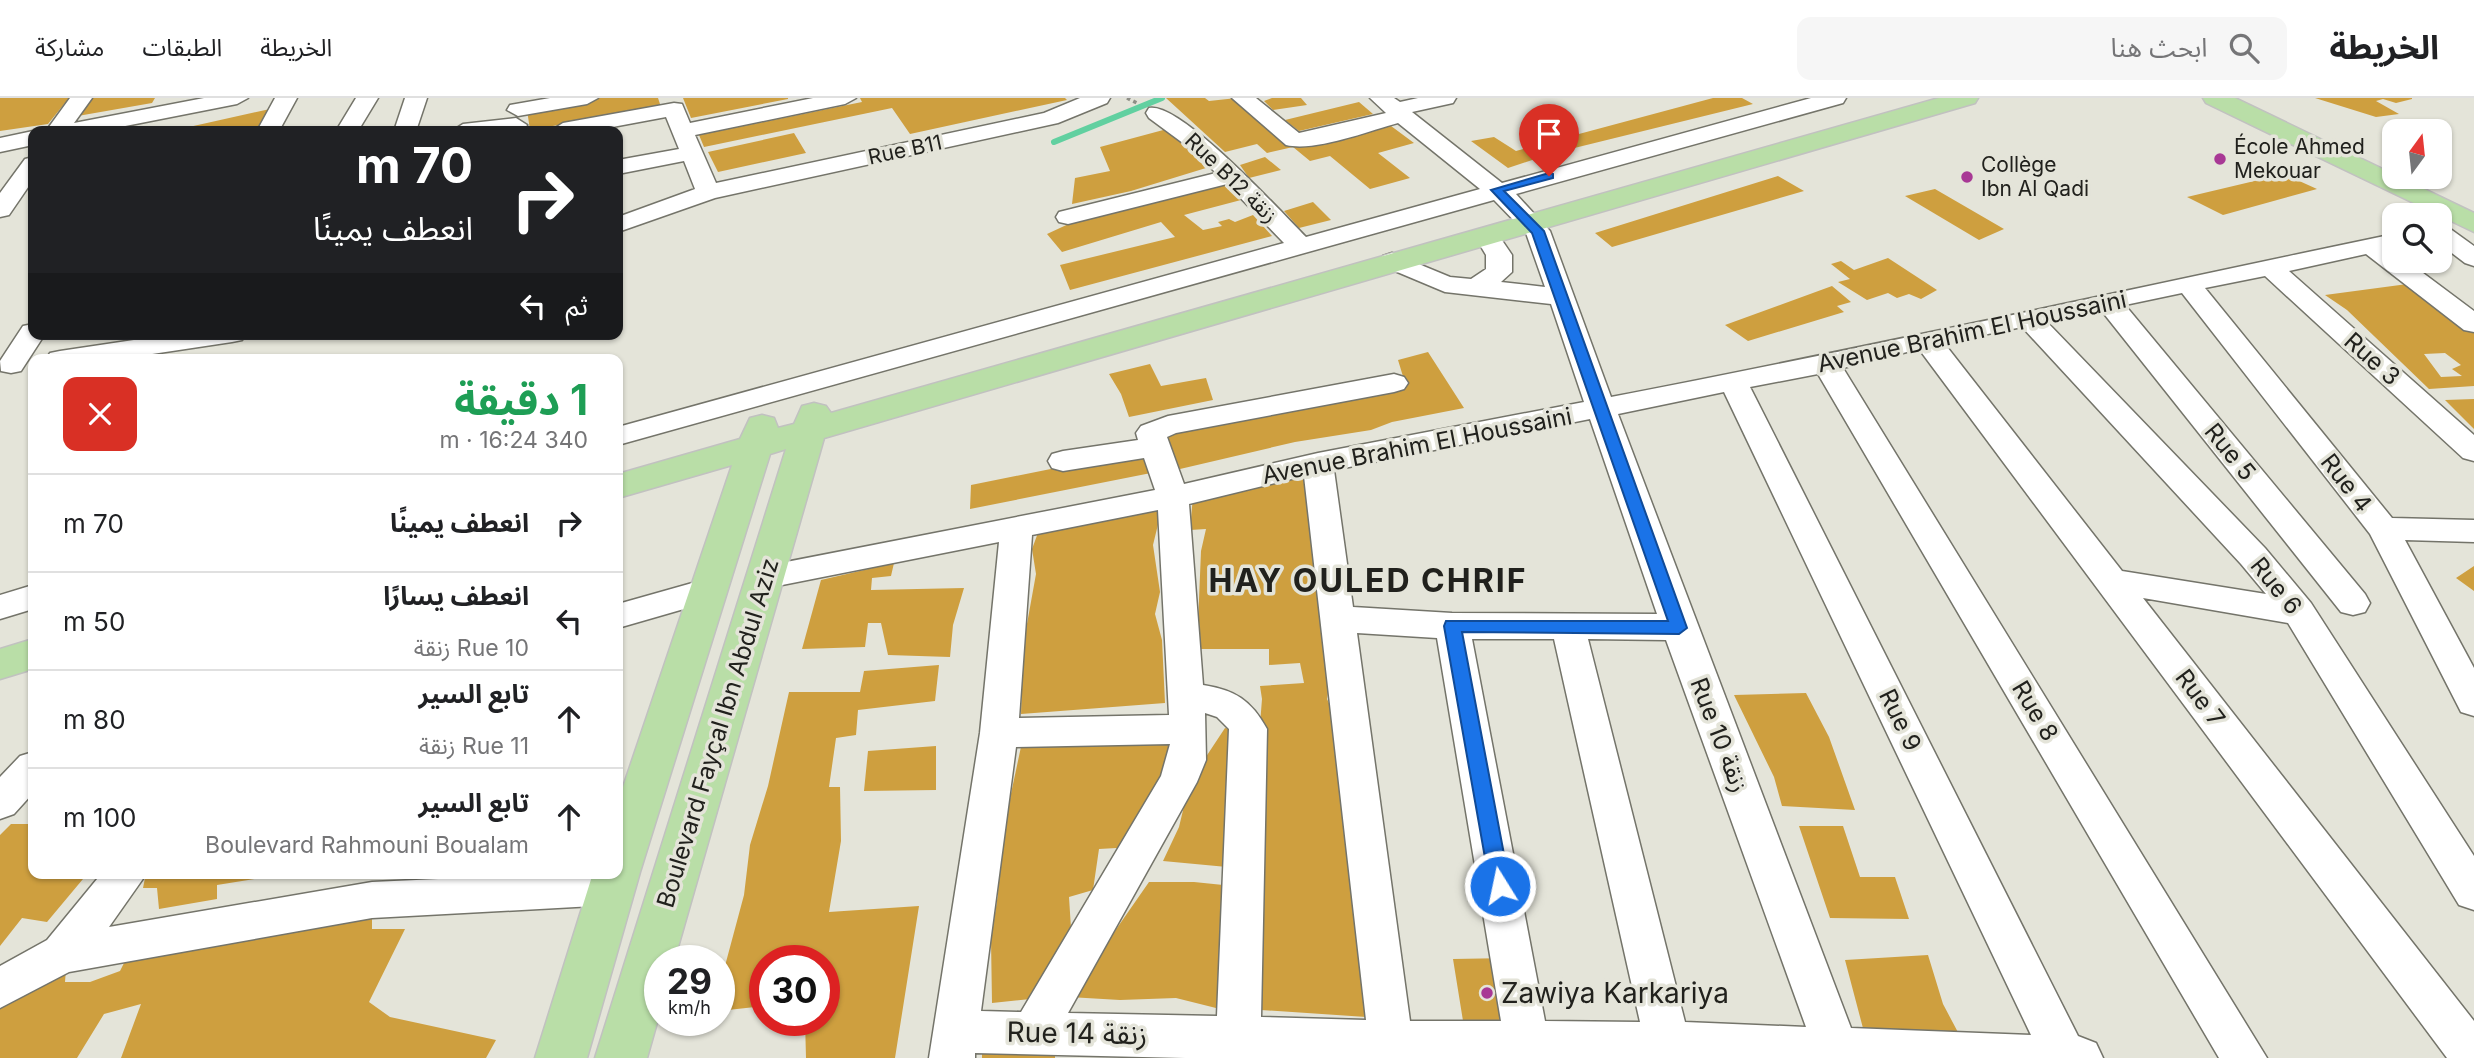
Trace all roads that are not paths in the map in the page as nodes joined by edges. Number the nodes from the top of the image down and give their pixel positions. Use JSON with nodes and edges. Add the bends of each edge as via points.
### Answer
{"nodes":[{"id":1,"x":81,"y":98,"type":"edge"},
{"id":2,"x":237,"y":98,"type":"edge"},
{"id":3,"x":286,"y":98,"type":"edge"},
{"id":4,"x":367,"y":98,"type":"edge"},
{"id":5,"x":416,"y":98,"type":"edge"},
{"id":6,"x":587,"y":98,"type":"edge"},
{"id":7,"x":845,"y":98,"type":"edge"},
{"id":8,"x":1098,"y":98,"type":"edge"},
{"id":9,"x":1243,"y":98,"type":"edge"},
{"id":10,"x":1445,"y":98,"type":"edge"},
{"id":11,"x":1835,"y":98,"type":"edge"},
{"id":12,"x":1906,"y":98,"type":"edge"},
{"id":13,"x":1966,"y":98,"type":"edge"},
{"id":14,"x":2215,"y":98,"type":"edge"},
{"id":15,"x":671,"y":104,"type":"edge"},
{"id":16,"x":1392,"y":108,"type":"edge"},
{"id":17,"x":167,"y":113,"type":"edge"},
{"id":18,"x":1157,"y":113,"type":"dead end"},
{"id":19,"x":517,"y":116,"type":"edge"},
{"id":20,"x":61,"y":126,"type":"edge"},
{"id":21,"x":96,"y":126,"type":"edge"},
{"id":22,"x":271,"y":126,"type":"edge"},
{"id":23,"x":350,"y":126,"type":"edge"},
{"id":24,"x":407,"y":126,"type":"edge"},
{"id":25,"x":482,"y":126,"type":"edge"},
{"id":26,"x":580,"y":126,"type":"edge"},
{"id":27,"x":682,"y":131,"type":"junction"},
{"id":28,"x":28,"y":139,"type":"edge"},
{"id":29,"x":0,"y":145,"type":"edge"},
{"id":30,"x":691,"y":153,"type":"junction"},
{"id":31,"x":623,"y":166,"type":"edge"},
{"id":32,"x":28,"y":171,"type":"edge"},
{"id":33,"x":1233,"y":176,"type":"junction"},
{"id":34,"x":708,"y":192,"type":"junction"},
{"id":35,"x":1515,"y":207,"type":"junction"},
{"id":36,"x":0,"y":210,"type":"edge"},
{"id":37,"x":1068,"y":217,"type":"dead end"},
{"id":38,"x":623,"y":223,"type":"edge"},
{"id":39,"x":2474,"y":224,"type":"edge"},
{"id":40,"x":2452,"y":230,"type":"edge"},
{"id":41,"x":1486,"y":235,"type":"junction"},
{"id":42,"x":2452,"y":242,"type":"edge"},
{"id":43,"x":2382,"y":243,"type":"edge"},
{"id":44,"x":1302,"y":247,"type":"junction"},
{"id":45,"x":2474,"y":258,"type":"edge"},
{"id":46,"x":1392,"y":261,"type":"junction"},
{"id":47,"x":2270,"y":267,"type":"junction"},
{"id":48,"x":2416,"y":273,"type":"edge"},
{"id":49,"x":2188,"y":284,"type":"junction"},
{"id":50,"x":1477,"y":288,"type":"junction"},
{"id":51,"x":1562,"y":297,"type":"junction"},
{"id":52,"x":2108,"y":302,"type":"junction"},
{"id":53,"x":2029,"y":318,"type":"junction"},
{"id":54,"x":2474,"y":324,"type":"edge"},
{"id":55,"x":1926,"y":339,"type":"junction"},
{"id":56,"x":28,"y":340,"type":"edge"},
{"id":57,"x":184,"y":340,"type":"edge"},
{"id":58,"x":92,"y":354,"type":"edge"},
{"id":59,"x":15,"y":364,"type":"edge"},
{"id":60,"x":1826,"y":364,"type":"junction"},
{"id":61,"x":1394,"y":383,"type":"dead end"},
{"id":62,"x":1734,"y":383,"type":"junction"},
{"id":63,"x":1603,"y":409,"type":"junction"},
{"id":64,"x":805,"y":410,"type":"junction"},
{"id":65,"x":761,"y":433,"type":"junction"},
{"id":66,"x":623,"y":435,"type":"edge"},
{"id":67,"x":1154,"y":447,"type":"junction"},
{"id":68,"x":2474,"y":451,"type":"edge"},
{"id":69,"x":1063,"y":461,"type":"dead end"},
{"id":70,"x":623,"y":462,"type":"edge"},
{"id":71,"x":1318,"y":463,"type":"junction"},
{"id":72,"x":623,"y":484,"type":"edge"},
{"id":73,"x":1173,"y":497,"type":"junction"},
{"id":74,"x":1016,"y":529,"type":"junction"},
{"id":75,"x":2383,"y":529,"type":"junction"},
{"id":76,"x":2474,"y":531,"type":"edge"},
{"id":77,"x":767,"y":576,"type":"junction"},
{"id":78,"x":2110,"y":581,"type":"junction"},
{"id":79,"x":710,"y":590,"type":"junction"},
{"id":80,"x":28,"y":599,"type":"edge"},
{"id":81,"x":2353,"y":603,"type":"dead end"},
{"id":82,"x":0,"y":607,"type":"edge"},
{"id":83,"x":2299,"y":612,"type":"junction"},
{"id":84,"x":623,"y":616,"type":"edge"},
{"id":85,"x":1340,"y":619,"type":"junction"},
{"id":86,"x":1452,"y":626,"type":"junction"},
{"id":87,"x":1568,"y":627,"type":"junction"},
{"id":88,"x":1679,"y":628,"type":"junction"},
{"id":89,"x":28,"y":631,"type":"edge"},
{"id":90,"x":0,"y":639,"type":"edge"},
{"id":91,"x":28,"y":656,"type":"edge"},
{"id":92,"x":0,"y":664,"type":"edge"},
{"id":93,"x":2472,"y":693,"type":"edge"},
{"id":94,"x":1187,"y":712,"type":"junction"},
{"id":95,"x":999,"y":733,"type":"junction"},
{"id":96,"x":28,"y":765,"type":"edge"},
{"id":97,"x":0,"y":769,"type":"edge"},
{"id":98,"x":28,"y":770,"type":"edge"},
{"id":99,"x":0,"y":803,"type":"edge"},
{"id":100,"x":623,"y":853,"type":"edge"},
{"id":101,"x":122,"y":879,"type":"edge"},
{"id":102,"x":568,"y":879,"type":"edge"},
{"id":103,"x":614,"y":879,"type":"edge"},
{"id":104,"x":378,"y":887,"type":"edge"},
{"id":105,"x":2474,"y":892,"type":"edge"},
{"id":106,"x":62,"y":954,"type":"junction"},
{"id":107,"x":0,"y":988,"type":"edge"},
{"id":108,"x":1034,"y":1031,"type":"junction"},
{"id":109,"x":1238,"y":1037,"type":"junction"},
{"id":110,"x":1391,"y":1042,"type":"junction"},
{"id":111,"x":954,"y":1044,"type":"edge"},
{"id":112,"x":1530,"y":1050,"type":"edge"},
{"id":113,"x":1669,"y":1051,"type":"edge"},
{"id":114,"x":1839,"y":1054,"type":"edge"},
{"id":115,"x":2474,"y":1057,"type":"edge"},
{"id":116,"x":561,"y":1058,"type":"edge"},
{"id":117,"x":621,"y":1058,"type":"edge"},
{"id":118,"x":2065,"y":1058,"type":"edge"},
{"id":119,"x":2080,"y":1058,"type":"edge"},
{"id":120,"x":2244,"y":1058,"type":"edge"}],
"edges":[{"from":1,"to":20,"type":"street"},
{"from":2,"to":17,"type":"street"},
{"from":3,"to":22,"type":"street"},
{"from":4,"to":23,"type":"street"},
{"from":5,"to":24,"type":"street"},
{"from":6,"to":19,"type":"street"},
{"from":7,"to":27,"type":"street"},
{"from":8,"to":34,"type":"street","name":"Rue B11","via":[[1050,118]]},
{"from":9,"to":16,"type":"street","via":[[1294,140],[1311,139]]},
{"from":10,"to":16,"type":"street"},
{"from":11,"to":35,"type":"street"},
{"from":12,"to":35,"type":"main road"},
{"from":13,"to":35,"type":"main road"},
{"from":14,"to":39,"type":"main road"},
{"from":15,"to":26,"type":"street"},
{"from":15,"to":27,"type":"street"},
{"from":16,"to":35,"type":"street"},
{"from":17,"to":21,"type":"street"},
{"from":18,"to":33,"type":"street","name":"Rue B12 زنقة"},
{"from":19,"to":25,"type":"street"},
{"from":27,"to":30,"type":"street"},
{"from":28,"to":29,"type":"street"},
{"from":30,"to":31,"type":"street"},
{"from":30,"to":34,"type":"street"},
{"from":32,"to":36,"type":"street"},
{"from":33,"to":37,"type":"street"},
{"from":33,"to":44,"type":"street","name":"Rue B12 زنقة"},
{"from":34,"to":38,"type":"street","name":"Rue B11"},
{"from":35,"to":41,"type":"main road"},
{"from":35,"to":44,"type":"street"},
{"from":35,"to":51,"type":"street","name":"Rue 10 زنقة","via":[[1538,231]]},
{"from":35,"to":64,"type":"main road"},
{"from":39,"to":40,"type":"street"},
{"from":41,"to":46,"type":"main road"},
{"from":41,"to":50,"type":"street","via":[[1499,255],[1499,272]]},
{"from":42,"to":45,"type":"street"},
{"from":43,"to":47,"type":"street","name":"Avenue Brahim El Houssaini"},
{"from":44,"to":64,"type":"street"},
{"from":46,"to":50,"type":"street","via":[[1445,284]]},
{"from":46,"to":64,"type":"main road"},
{"from":47,"to":49,"type":"street","name":"Avenue Brahim El Houssaini"},
{"from":47,"to":68,"type":"street","name":"Rue 3"},
{"from":48,"to":54,"type":"street"},
{"from":49,"to":52,"type":"street","name":"Avenue Brahim El Houssaini"},
{"from":49,"to":75,"type":"street","name":"Rue 4"},
{"from":50,"to":51,"type":"street"},
{"from":51,"to":63,"type":"street","name":"Rue 10 زنقة"},
{"from":52,"to":53,"type":"street","name":"Avenue Brahim El Houssaini"},
{"from":52,"to":81,"type":"street","name":"Rue 5"},
{"from":53,"to":55,"type":"street","name":"Avenue Brahim El Houssaini"},
{"from":53,"to":83,"type":"street","name":"Rue 6","via":[[2253,556]]},
{"from":55,"to":60,"type":"street","name":"Avenue Brahim El Houssaini"},
{"from":55,"to":78,"type":"street","name":"Rue 7"},
{"from":56,"to":59,"type":"street"},
{"from":57,"to":58,"type":"street"},
{"from":60,"to":62,"type":"street","name":"Avenue Brahim El Houssaini"},
{"from":60,"to":120,"type":"street","name":"Rue 8"},
{"from":61,"to":67,"type":"street","via":[[1157,428],[1151,433]]},
{"from":62,"to":63,"type":"street","name":"Avenue Brahim El Houssaini"},
{"from":62,"to":118,"type":"street","name":"Rue 9"},
{"from":63,"to":71,"type":"street","name":"Avenue Brahim El Houssaini"},
{"from":63,"to":88,"type":"street","name":"Rue 10 زنقة"},
{"from":64,"to":65,"type":"main road"},
{"from":64,"to":65,"type":"street"},
{"from":64,"to":66,"type":"street"},
{"from":64,"to":77,"type":"main road","name":"Boulevard Fayçal Ibn Abdul Aziz"},
{"from":65,"to":70,"type":"main road"},
{"from":65,"to":72,"type":"main road"},
{"from":65,"to":79,"type":"main road","name":"Boulevard Fayçal Ibn Abdul Aziz"},
{"from":67,"to":69,"type":"street"},
{"from":67,"to":73,"type":"street"},
{"from":71,"to":73,"type":"street","name":"Avenue Brahim El Houssaini"},
{"from":71,"to":85,"type":"street"},
{"from":73,"to":74,"type":"street","name":"Avenue Brahim El Houssaini"},
{"from":73,"to":94,"type":"street"},
{"from":74,"to":77,"type":"street","name":"Avenue Brahim El Houssaini"},
{"from":74,"to":95,"type":"street"},
{"from":75,"to":76,"type":"street"},
{"from":75,"to":93,"type":"street","name":"Rue 4"},
{"from":77,"to":117,"type":"main road","name":"Boulevard Fayçal Ibn Abdul Aziz"},
{"from":78,"to":83,"type":"street"},
{"from":78,"to":115,"type":"street","name":"Rue 7"},
{"from":79,"to":84,"type":"street"},
{"from":79,"to":100,"type":"main road","name":"Boulevard Fayçal Ibn Abdul Aziz"},
{"from":80,"to":82,"type":"street"},
{"from":83,"to":105,"type":"street","name":"Rue 6"},
{"from":85,"to":86,"type":"street"},
{"from":85,"to":110,"type":"street"},
{"from":86,"to":87,"type":"street"},
{"from":86,"to":112,"type":"street"},
{"from":87,"to":88,"type":"street"},
{"from":87,"to":113,"type":"street"},
{"from":88,"to":114,"type":"street","name":"Rue 10 زنقة"},
{"from":89,"to":90,"type":"main road"},
{"from":91,"to":92,"type":"main road"},
{"from":94,"to":95,"type":"street"},
{"from":94,"to":108,"type":"street","via":[[1187,760],[1178,782]]},
{"from":94,"to":109,"type":"street","via":[[1228,705],[1240,712],[1248,729]]},
{"from":95,"to":111,"type":"street"},
{"from":96,"to":97,"type":"street"},
{"from":98,"to":99,"type":"street"},
{"from":101,"to":106,"type":"street"},
{"from":102,"to":104,"type":"street"},
{"from":103,"to":116,"type":"main road","name":"Boulevard Fayçal Ibn Abdul Aziz"},
{"from":104,"to":106,"type":"street"},
{"from":106,"to":107,"type":"street"},
{"from":108,"to":109,"type":"street","name":"Rue 14 زنقة"},
{"from":108,"to":111,"type":"street","name":"Rue 14 زنقة"},
{"from":109,"to":110,"type":"street","name":"Rue 14 زنقة"},
{"from":110,"to":112,"type":"street","name":"Rue 14 زنقة"},
{"from":112,"to":113,"type":"street","name":"Rue 14 زنقة"},
{"from":113,"to":114,"type":"street","name":"Rue 14 زنقة"},
{"from":114,"to":118,"type":"street","name":"Rue 14 زنقة"},
{"from":118,"to":119,"type":"street","name":"Rue 14 زنقة"}]}
